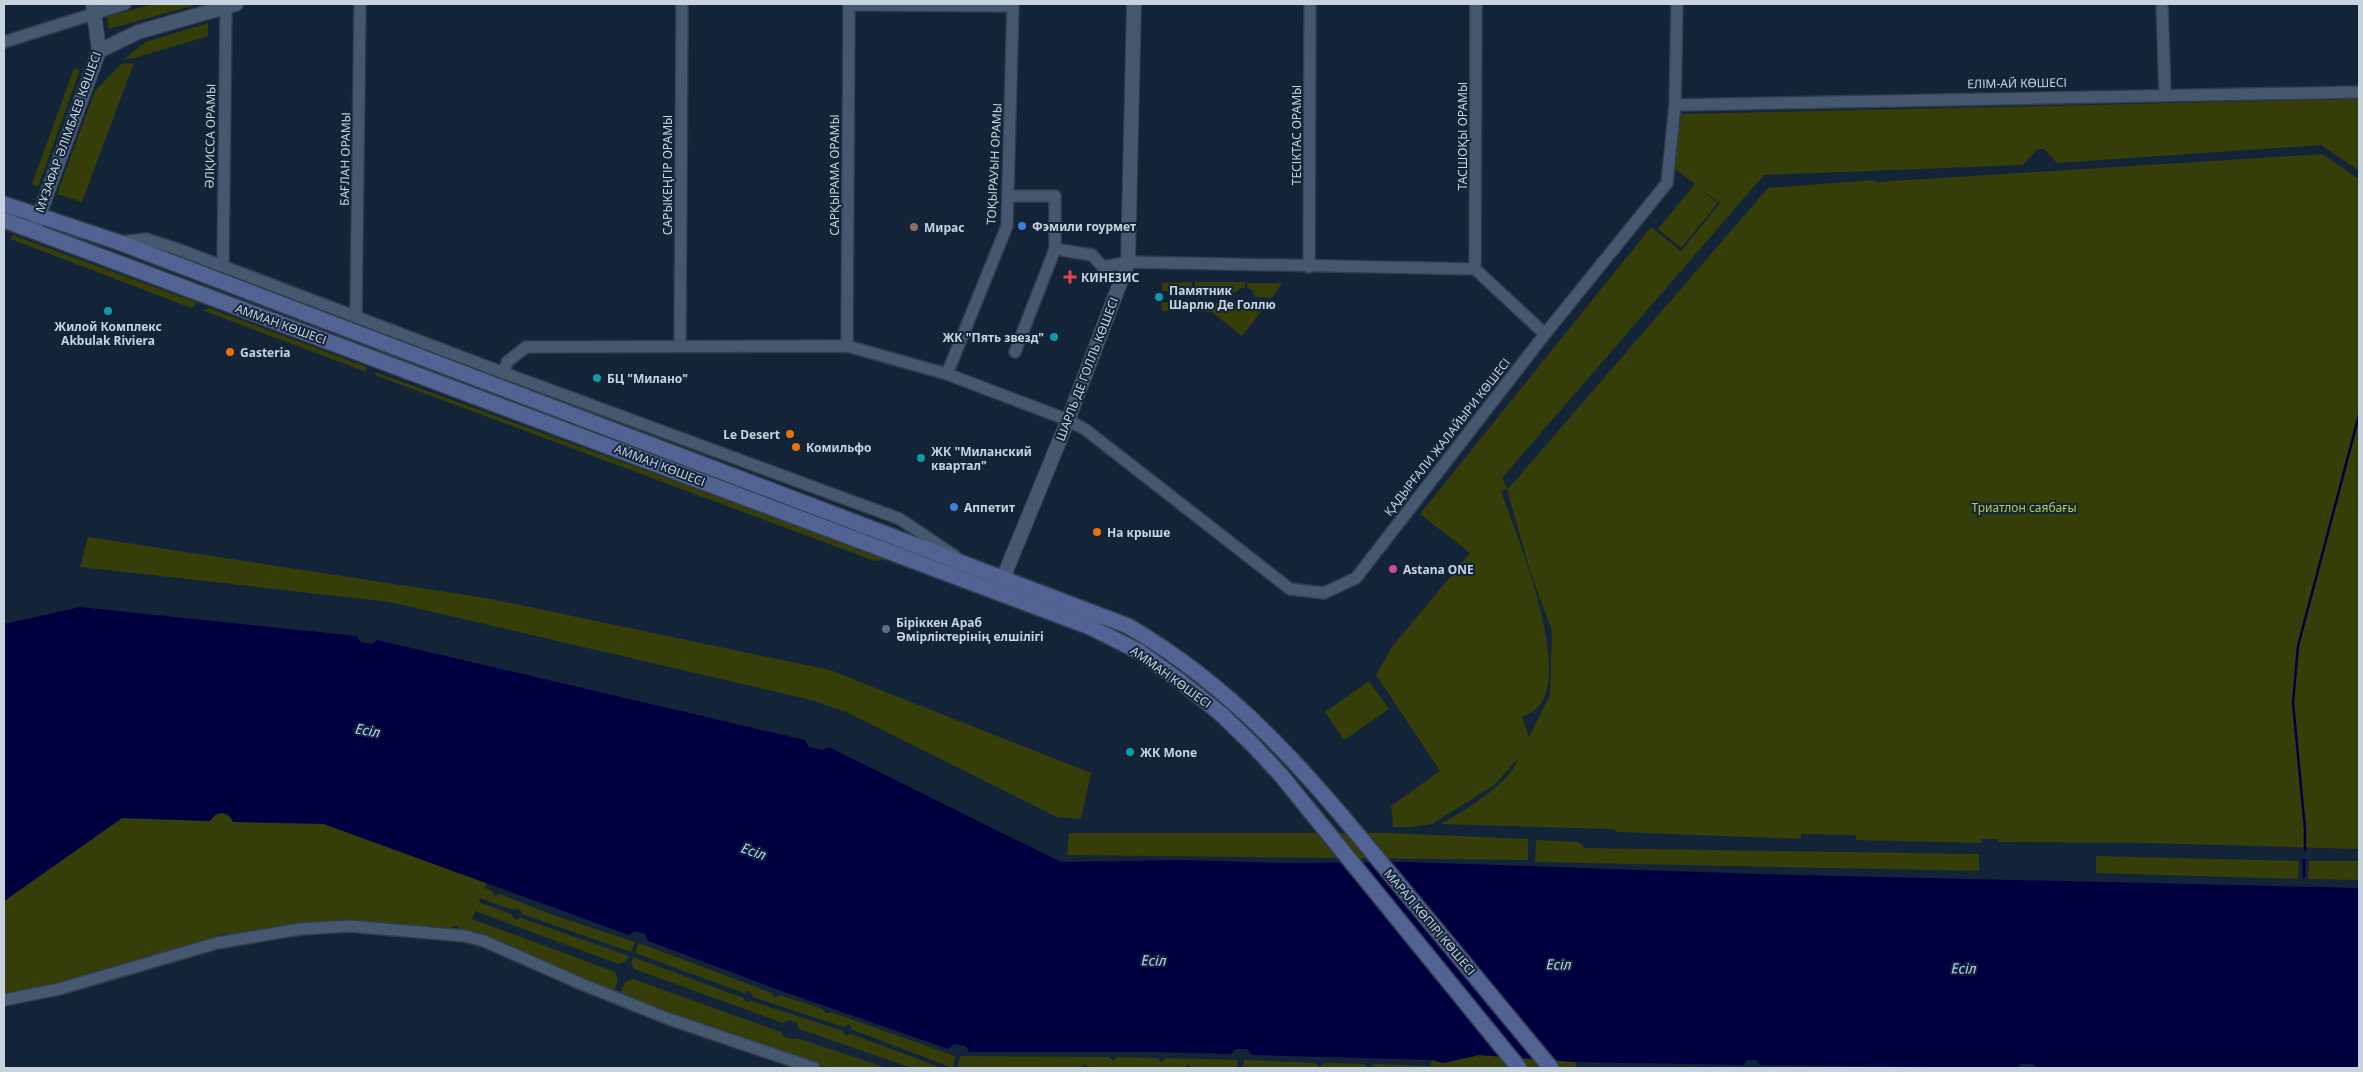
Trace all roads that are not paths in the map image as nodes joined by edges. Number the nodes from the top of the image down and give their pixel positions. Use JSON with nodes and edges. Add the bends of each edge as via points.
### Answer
{"nodes":[{"id":1,"x":125,"y":4,"type":"edge"},
{"id":2,"x":360,"y":4,"type":"edge"},
{"id":3,"x":682,"y":4,"type":"edge"},
{"id":4,"x":1134,"y":4,"type":"edge"},
{"id":5,"x":1310,"y":4,"type":"edge"},
{"id":6,"x":1476,"y":4,"type":"edge"},
{"id":7,"x":1676,"y":4,"type":"edge"},
{"id":8,"x":2162,"y":4,"type":"edge"},
{"id":9,"x":231,"y":5,"type":"edge"},
{"id":10,"x":849,"y":5,"type":"edge"},
{"id":11,"x":1013,"y":5,"type":"edge"},
{"id":12,"x":93,"y":8,"type":"edge"},
{"id":13,"x":4,"y":42,"type":"edge"},
{"id":14,"x":99,"y":51,"type":"junction"},
{"id":15,"x":2359,"y":92,"type":"edge"},
{"id":16,"x":2165,"y":94,"type":"junction"},
{"id":17,"x":1675,"y":105,"type":"junction"},
{"id":18,"x":1008,"y":196,"type":"junction"},
{"id":19,"x":4,"y":204,"type":"edge"},
{"id":20,"x":4,"y":220,"type":"edge"},
{"id":21,"x":35,"y":224,"type":"junction"},
{"id":22,"x":118,"y":242,"type":"junction"},
{"id":23,"x":1055,"y":249,"type":"junction"},
{"id":24,"x":1128,"y":262,"type":"junction"},
{"id":25,"x":223,"y":266,"type":"junction"},
{"id":26,"x":1309,"y":267,"type":"junction"},
{"id":27,"x":1476,"y":269,"type":"junction"},
{"id":28,"x":356,"y":315,"type":"junction"},
{"id":29,"x":1546,"y":334,"type":"junction"},
{"id":30,"x":680,"y":346,"type":"junction"},
{"id":31,"x":847,"y":346,"type":"junction"},
{"id":32,"x":1014,"y":352,"type":"dead end"},
{"id":33,"x":504,"y":373,"type":"junction"},
{"id":34,"x":947,"y":374,"type":"junction"},
{"id":35,"x":1068,"y":420,"type":"junction"},
{"id":36,"x":964,"y":562,"type":"junction"},
{"id":37,"x":1004,"y":577,"type":"junction"},
{"id":38,"x":997,"y":592,"type":"junction"},
{"id":39,"x":1280,"y":774,"type":"joint"},
{"id":40,"x":1308,"y":775,"type":"joint"},
{"id":41,"x":4,"y":1000,"type":"edge"},
{"id":42,"x":814,"y":1068,"type":"edge"},
{"id":43,"x":1519,"y":1068,"type":"edge"},
{"id":44,"x":1551,"y":1068,"type":"edge"}],
"edges":[{"from":1,"to":12,"type":"street"},
{"from":2,"to":28,"type":"street","name":"БАҒЛАН ОРАМЫ"},
{"from":3,"to":30,"type":"street","name":"САРЫКЕҢГІР ОРАМЫ"},
{"from":4,"to":24,"type":"street","name":"ШАРЛЬ ДЕ ГОЛЛЬ КӨШЕСІ"},
{"from":5,"to":26,"type":"street","name":"ТЕСІКТАС ОРАМЫ"},
{"from":6,"to":27,"type":"street","name":"ТАСШОҚЫ ОРАМЫ"},
{"from":7,"to":17,"type":"street","name":"ҚАДЫРҒАЛИ ЖАЛАЙЫРИ КӨШЕСІ"},
{"from":8,"to":16,"type":"street"},
{"from":9,"to":14,"type":"street","via":[[138,32]]},
{"from":9,"to":25,"type":"street","name":"ӘЛҚИССА ОРАМЫ"},
{"from":10,"to":11,"type":"street"},
{"from":10,"to":31,"type":"street","name":"САРҚЫРАМА ОРАМЫ"},
{"from":11,"to":18,"type":"street","name":"ТОҚЫРАУЫН ОРАМЫ"},
{"from":12,"to":13,"type":"street"},
{"from":12,"to":14,"type":"street","name":"МҰЗАФАР ӘЛІМБАЕВ КӨШЕСІ"},
{"from":14,"to":21,"type":"street","name":"МҰЗАФАР ӘЛІМБАЕВ КӨШЕСІ"},
{"from":15,"to":16,"type":"street","name":"ЕЛІМ-АЙ КӨШЕСІ"},
{"from":16,"to":17,"type":"street","name":"ЕЛІМ-АЙ КӨШЕСІ"},
{"from":17,"to":29,"type":"street","name":"ҚАДЫРҒАЛИ ЖАЛАЙЫРИ КӨШЕСІ","via":[[1667,183]]},
{"from":18,"to":23,"type":"street","via":[[1054,196]]},
{"from":18,"to":34,"type":"street","name":"ТОҚЫРАУЫН ОРАМЫ","via":[[1007,226]]},
{"from":19,"to":21,"type":"main road","name":"АММАН КӨШЕСІ"},
{"from":20,"to":21,"type":"main road","name":"АММАН КӨШЕСІ"},
{"from":21,"to":22,"type":"main road","name":"АММАН КӨШЕСІ"},
{"from":21,"to":38,"type":"main road","name":"АММАН КӨШЕСІ"},
{"from":22,"to":25,"type":"street","name":"АММАН КӨШЕСІ","via":[[146,239]]},
{"from":22,"to":36,"type":"main road","name":"АММАН КӨШЕСІ"},
{"from":23,"to":24,"type":"street","via":[[1092,255],[1103,267]]},
{"from":23,"to":32,"type":"street"},
{"from":24,"to":26,"type":"street"},
{"from":24,"to":35,"type":"street","name":"ШАРЛЬ ДЕ ГОЛЛЬ КӨШЕСІ"},
{"from":25,"to":28,"type":"street","name":"АММАН КӨШЕСІ"},
{"from":26,"to":27,"type":"street"},
{"from":27,"to":29,"type":"street"},
{"from":28,"to":33,"type":"street","name":"АММАН КӨШЕСІ"},
{"from":29,"to":35,"type":"street","name":"ҚАДЫРҒАЛИ ЖАЛАЙЫРИ КӨШЕСІ","via":[[1356,578],[1324,592],[1290,589],[1086,430]]},
{"from":30,"to":31,"type":"street","name":"ҚАДЫРҒАЛИ ЖАЛАЙЫРИ КӨШЕСІ"},
{"from":30,"to":33,"type":"street","name":"ҚАДЫРҒАЛИ ЖАЛАЙЫРИ КӨШЕСІ","via":[[526,347],[507,362]]},
{"from":31,"to":34,"type":"street","name":"ҚАДЫРҒАЛИ ЖАЛАЙЫРИ КӨШЕСІ"},
{"from":33,"to":36,"type":"street","name":"АММАН КӨШЕСІ","via":[[900,519]]},
{"from":34,"to":35,"type":"street","name":"ҚАДЫРҒАЛИ ЖАЛАЙЫРИ КӨШЕСІ"},
{"from":35,"to":37,"type":"street","name":"ШАРЛЬ ДЕ ГОЛЛЬ КӨШЕСІ"},
{"from":36,"to":37,"type":"main road","name":"АММАН КӨШЕСІ"},
{"from":37,"to":38,"type":"street","name":"ШАРЛЬ ДЕ ГОЛЛЬ КӨШЕСІ"},
{"from":37,"to":40,"type":"main road","name":"АММАН КӨШЕСІ","via":[[1120,622],[1167,648],[1229,697]]},
{"from":38,"to":39,"type":"main road","name":"АММАН КӨШЕСІ","via":[[1090,626],[1140,652],[1220,713]]},
{"from":39,"to":43,"type":"main road","name":"МАРАЛ КӨПІРІ КӨШЕСІ"},
{"from":40,"to":44,"type":"main road","name":"МАРАЛ КӨПІРІ КӨШЕСІ"},
{"from":41,"to":42,"type":"street","via":[[59,989],[217,943],[349,926],[465,936],[484,941],[669,1019]]}]}
